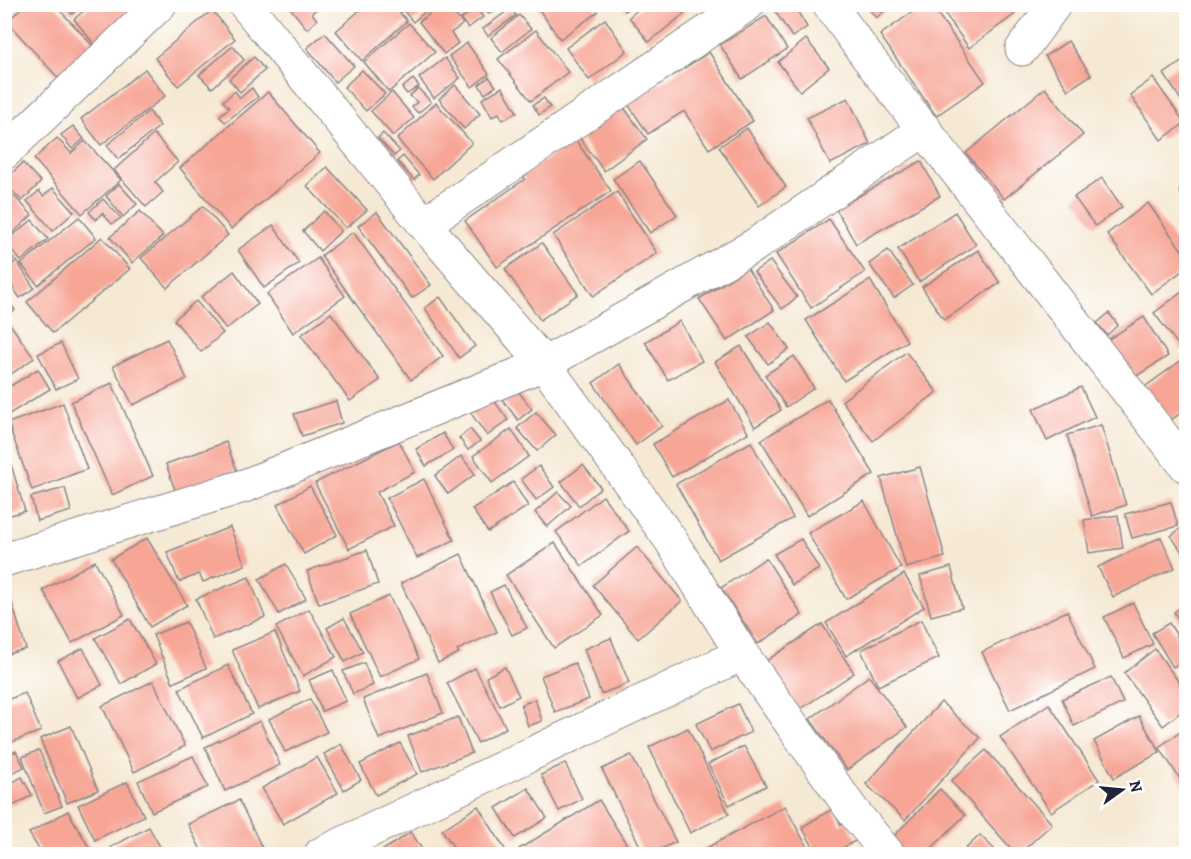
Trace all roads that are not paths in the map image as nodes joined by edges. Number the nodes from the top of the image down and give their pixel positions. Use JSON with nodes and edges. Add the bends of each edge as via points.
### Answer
{"nodes":[{"id":1,"x":160,"y":4,"type":"edge"},
{"id":2,"x":245,"y":4,"type":"edge"},
{"id":3,"x":748,"y":4,"type":"edge"},
{"id":4,"x":829,"y":4,"type":"edge"},
{"id":5,"x":1055,"y":4,"type":"edge"},
{"id":6,"x":1022,"y":49,"type":"dead end"},
{"id":7,"x":925,"y":129,"type":"junction"},
{"id":8,"x":4,"y":153,"type":"edge"},
{"id":9,"x":424,"y":224,"type":"junction"},
{"id":10,"x":544,"y":364,"type":"junction"},
{"id":11,"x":1186,"y":466,"type":"edge"},
{"id":12,"x":4,"y":560,"type":"edge"},
{"id":13,"x":742,"y":654,"type":"junction"},
{"id":14,"x":336,"y":851,"type":"edge"},
{"id":15,"x":888,"y":855,"type":"edge"}],
"edges":[{"from":1,"to":8,"type":"street"},
{"from":2,"to":9,"type":"street"},
{"from":3,"to":9,"type":"street"},
{"from":4,"to":7,"type":"street"},
{"from":5,"to":6,"type":"street"},
{"from":7,"to":10,"type":"street","via":[[755,245]]},
{"from":7,"to":11,"type":"street"},
{"from":9,"to":10,"type":"street"},
{"from":10,"to":12,"type":"street","via":[[247,485]]},
{"from":10,"to":13,"type":"street","via":[[670,538]]},
{"from":13,"to":14,"type":"street"},
{"from":13,"to":15,"type":"street"}]}
